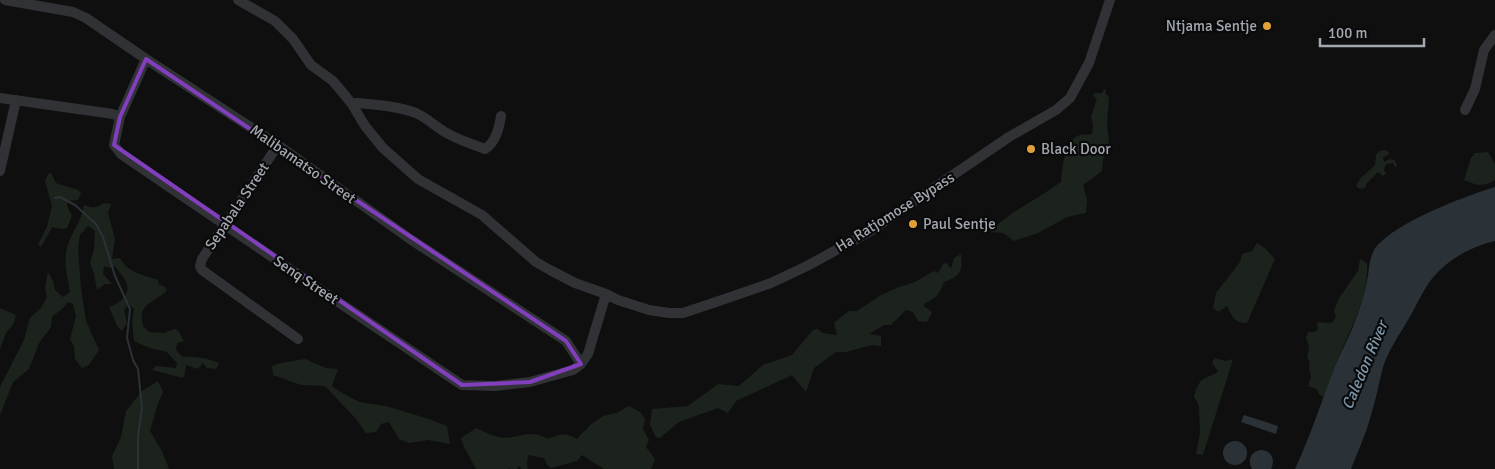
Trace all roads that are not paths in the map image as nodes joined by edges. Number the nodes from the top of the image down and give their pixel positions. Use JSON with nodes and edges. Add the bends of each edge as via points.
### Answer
{"nodes":[{"id":1,"x":5,"y":0,"type":"edge"},
{"id":2,"x":238,"y":0,"type":"edge"},
{"id":3,"x":1110,"y":0,"type":"edge"},
{"id":4,"x":1495,"y":35,"type":"edge"},
{"id":5,"x":146,"y":59,"type":"junction"},
{"id":6,"x":0,"y":98,"type":"edge"},
{"id":7,"x":16,"y":100,"type":"junction"},
{"id":8,"x":352,"y":104,"type":"junction"},
{"id":9,"x":1465,"y":110,"type":"dead end"},
{"id":10,"x":501,"y":116,"type":"dead end"},
{"id":11,"x":120,"y":117,"type":"junction"},
{"id":12,"x":278,"y":145,"type":"junction"},
{"id":13,"x":0,"y":171,"type":"edge"},
{"id":14,"x":225,"y":224,"type":"junction"},
{"id":15,"x":606,"y":294,"type":"junction"},
{"id":16,"x":298,"y":339,"type":"dead end"},
{"id":17,"x":581,"y":364,"type":"junction"}],
"edges":[{"from":1,"to":5,"type":"street","name":"Malibamatso Street","via":[[73,12]]},
{"from":2,"to":8,"type":"street","name":"Ha Ratjomose Bypass","via":[[275,21],[293,39],[311,65],[333,81]]},
{"from":3,"to":15,"type":"street","name":"Ha Ratjomose Bypass","via":[[1089,63],[1070,98],[870,232],[770,283],[683,313],[649,310]]},
{"from":4,"to":9,"type":"street","via":[[1484,50],[1475,89]]},
{"from":5,"to":11,"type":"street","name":"Senq Street"},
{"from":5,"to":12,"type":"street","name":"Malibamatso Street"},
{"from":6,"to":7,"type":"street"},
{"from":7,"to":11,"type":"street"},
{"from":7,"to":13,"type":"street"},
{"from":8,"to":10,"type":"street","via":[[415,113],[464,142],[485,149],[491,145]]},
{"from":8,"to":15,"type":"street","name":"Ha Ratjomose Bypass","via":[[383,148],[418,179],[482,216],[536,262],[575,283]]},
{"from":11,"to":14,"type":"street","name":"Senq Street","via":[[114,145],[121,154]]},
{"from":12,"to":14,"type":"street","name":"Sepabala Street"},
{"from":12,"to":17,"type":"street","name":"Malibamatso Street","via":[[410,239],[566,341]]},
{"from":14,"to":16,"type":"street","name":"Sepabala Street","via":[[202,259],[202,270]]},
{"from":14,"to":17,"type":"street","name":"Senq Street","via":[[462,385],[530,382],[573,370]]},
{"from":15,"to":17,"type":"street","via":[[588,354]]}]}
